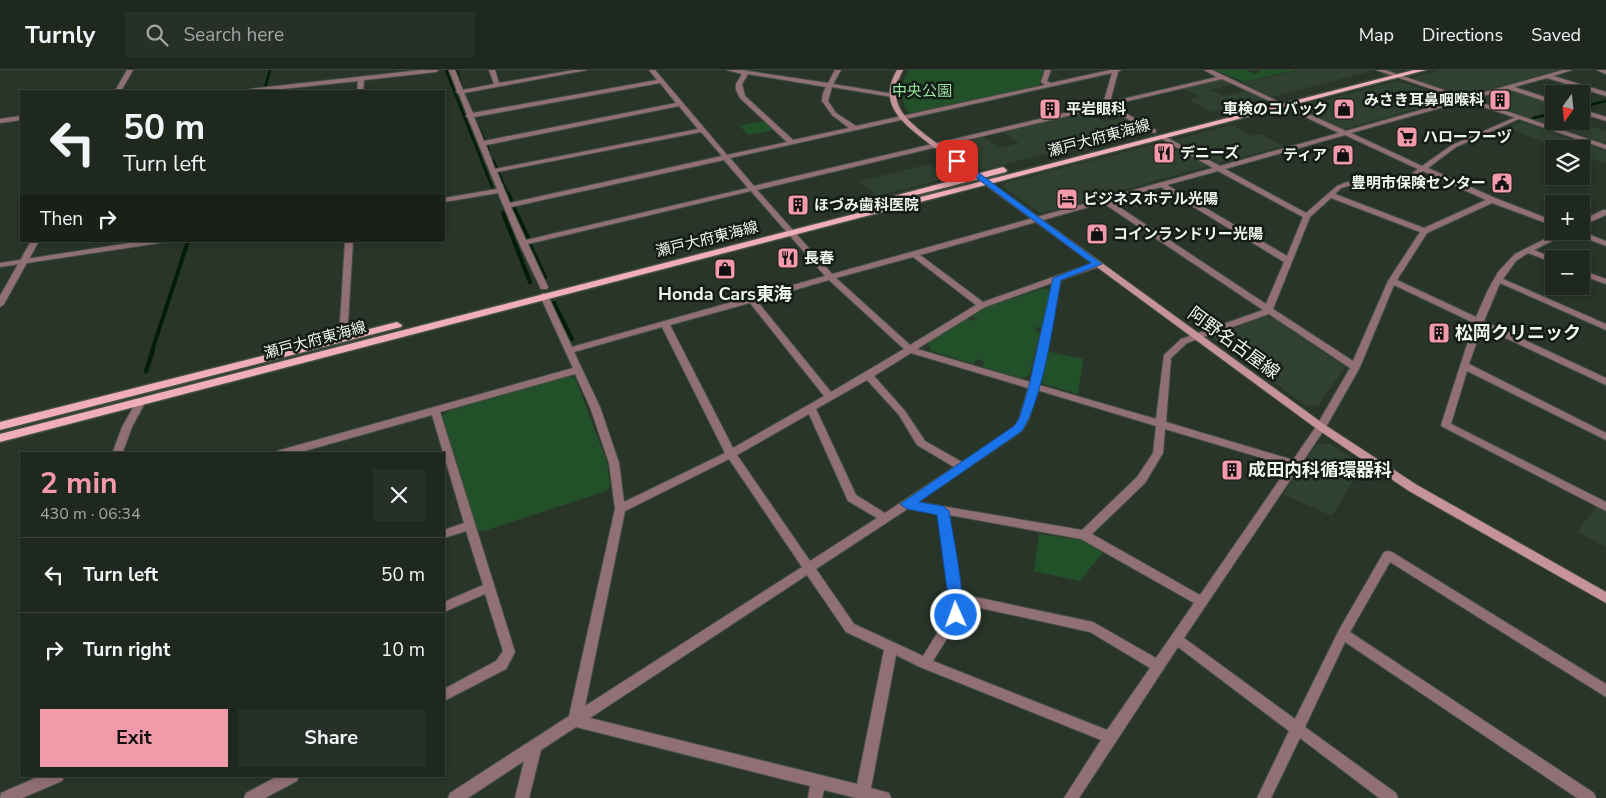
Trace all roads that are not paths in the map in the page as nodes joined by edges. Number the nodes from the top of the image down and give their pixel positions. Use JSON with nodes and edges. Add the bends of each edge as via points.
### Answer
{"nodes":[{"id":1,"x":130,"y":70,"type":"edge"},
{"id":2,"x":436,"y":70,"type":"edge"},
{"id":3,"x":452,"y":70,"type":"edge"},
{"id":4,"x":492,"y":70,"type":"edge"},
{"id":5,"x":584,"y":70,"type":"edge"},
{"id":6,"x":652,"y":70,"type":"edge"},
{"id":7,"x":730,"y":70,"type":"edge"},
{"id":8,"x":838,"y":70,"type":"edge"},
{"id":9,"x":900,"y":70,"type":"edge"},
{"id":10,"x":1048,"y":70,"type":"edge"},
{"id":11,"x":1117,"y":70,"type":"edge"},
{"id":12,"x":1207,"y":70,"type":"edge"},
{"id":13,"x":1422,"y":70,"type":"edge"},
{"id":14,"x":1569,"y":70,"type":"edge"},
{"id":15,"x":1600,"y":70,"type":"edge"},
{"id":16,"x":1383,"y":71,"type":"edge"},
{"id":17,"x":1606,"y":72,"type":"edge"},
{"id":18,"x":746,"y":73,"type":"junction"},
{"id":19,"x":1398,"y":73,"type":"edge"},
{"id":20,"x":1548,"y":76,"type":"junction"},
{"id":21,"x":1223,"y":77,"type":"junction"},
{"id":22,"x":361,"y":79,"type":"junction"},
{"id":23,"x":661,"y":81,"type":"junction"},
{"id":24,"x":1050,"y":85,"type":"junction"},
{"id":25,"x":497,"y":86,"type":"junction"},
{"id":26,"x":830,"y":86,"type":"junction"},
{"id":27,"x":1508,"y":87,"type":"junction"},
{"id":28,"x":119,"y":90,"type":"edge"},
{"id":29,"x":259,"y":90,"type":"edge"},
{"id":30,"x":360,"y":90,"type":"edge"},
{"id":31,"x":459,"y":92,"type":"junction"},
{"id":32,"x":1606,"y":94,"type":"edge"},
{"id":33,"x":892,"y":95,"type":"junction"},
{"id":34,"x":1464,"y":99,"type":"junction"},
{"id":35,"x":1545,"y":99,"type":"edge"},
{"id":36,"x":1279,"y":103,"type":"junction"},
{"id":37,"x":679,"y":104,"type":"junction"},
{"id":38,"x":1106,"y":106,"type":"junction"},
{"id":39,"x":1590,"y":114,"type":"edge"},
{"id":40,"x":469,"y":116,"type":"junction"},
{"id":41,"x":20,"y":118,"type":"edge"},
{"id":42,"x":903,"y":118,"type":"junction"},
{"id":43,"x":1518,"y":118,"type":"junction"},
{"id":44,"x":1606,"y":119,"type":"edge"},
{"id":45,"x":0,"y":120,"type":"edge"},
{"id":46,"x":855,"y":129,"type":"junction"},
{"id":47,"x":701,"y":130,"type":"junction"},
{"id":48,"x":1344,"y":133,"type":"junction"},
{"id":49,"x":1158,"y":134,"type":"junction"},
{"id":50,"x":792,"y":143,"type":"junction"},
{"id":51,"x":481,"y":144,"type":"junction"},
{"id":52,"x":937,"y":145,"type":"junction"},
{"id":53,"x":1606,"y":147,"type":"edge"},
{"id":54,"x":725,"y":157,"type":"junction"},
{"id":55,"x":1218,"y":168,"type":"junction"},
{"id":56,"x":1422,"y":169,"type":"junction"},
{"id":57,"x":494,"y":172,"type":"junction"},
{"id":58,"x":978,"y":176,"type":"junction"},
{"id":59,"x":988,"y":183,"type":"junction"},
{"id":60,"x":1161,"y":184,"type":"junction"},
{"id":61,"x":751,"y":189,"type":"junction"},
{"id":62,"x":500,"y":191,"type":"junction"},
{"id":63,"x":1331,"y":195,"type":"junction"},
{"id":64,"x":445,"y":200,"type":"edge"},
{"id":65,"x":1103,"y":200,"type":"junction"},
{"id":66,"x":1492,"y":200,"type":"junction"},
{"id":67,"x":506,"y":206,"type":"junction"},
{"id":68,"x":1606,"y":212,"type":"edge"},
{"id":69,"x":1307,"y":216,"type":"junction"},
{"id":70,"x":1036,"y":219,"type":"junction"},
{"id":71,"x":1590,"y":220,"type":"edge"},
{"id":72,"x":1545,"y":221,"type":"edge"},
{"id":73,"x":787,"y":230,"type":"junction"},
{"id":74,"x":1424,"y":231,"type":"junction"},
{"id":75,"x":1590,"y":238,"type":"edge"},
{"id":76,"x":1550,"y":240,"type":"edge"},
{"id":77,"x":34,"y":242,"type":"edge"},
{"id":78,"x":154,"y":242,"type":"edge"},
{"id":79,"x":349,"y":242,"type":"edge"},
{"id":80,"x":523,"y":243,"type":"junction"},
{"id":81,"x":1606,"y":244,"type":"edge"},
{"id":82,"x":1530,"y":251,"type":"junction"},
{"id":83,"x":914,"y":254,"type":"junction"},
{"id":84,"x":1545,"y":257,"type":"edge"},
{"id":85,"x":1289,"y":261,"type":"junction"},
{"id":86,"x":24,"y":262,"type":"junction"},
{"id":87,"x":1098,"y":264,"type":"junction"},
{"id":88,"x":0,"y":265,"type":"edge"},
{"id":89,"x":1590,"y":276,"type":"edge"},
{"id":90,"x":831,"y":278,"type":"junction"},
{"id":91,"x":1057,"y":278,"type":"junction"},
{"id":92,"x":1499,"y":280,"type":"junction"},
{"id":93,"x":1392,"y":281,"type":"junction"},
{"id":94,"x":1606,"y":282,"type":"edge"},
{"id":95,"x":544,"y":292,"type":"junction"},
{"id":96,"x":752,"y":300,"type":"junction"},
{"id":97,"x":0,"y":304,"type":"edge"},
{"id":98,"x":982,"y":305,"type":"junction"},
{"id":99,"x":1268,"y":311,"type":"junction"},
{"id":100,"x":1478,"y":321,"type":"junction"},
{"id":101,"x":665,"y":324,"type":"junction"},
{"id":102,"x":1606,"y":327,"type":"edge"},
{"id":103,"x":1197,"y":336,"type":"junction"},
{"id":104,"x":342,"y":339,"type":"junction"},
{"id":105,"x":909,"y":349,"type":"junction"},
{"id":106,"x":568,"y":351,"type":"junction"},
{"id":107,"x":1465,"y":366,"type":"junction"},
{"id":108,"x":1355,"y":367,"type":"junction"},
{"id":109,"x":577,"y":370,"type":"junction"},
{"id":110,"x":868,"y":375,"type":"junction"},
{"id":111,"x":1606,"y":382,"type":"edge"},
{"id":112,"x":1034,"y":386,"type":"junction"},
{"id":113,"x":830,"y":397,"type":"junction"},
{"id":114,"x":141,"y":401,"type":"junction"},
{"id":115,"x":811,"y":408,"type":"junction"},
{"id":116,"x":435,"y":410,"type":"junction"},
{"id":117,"x":1162,"y":424,"type":"junction"},
{"id":118,"x":0,"y":426,"type":"edge"},
{"id":119,"x":1321,"y":427,"type":"junction"},
{"id":120,"x":1606,"y":437,"type":"edge"},
{"id":121,"x":0,"y":438,"type":"edge"},
{"id":122,"x":118,"y":452,"type":"edge"},
{"id":123,"x":288,"y":452,"type":"edge"},
{"id":124,"x":445,"y":452,"type":"edge"},
{"id":125,"x":445,"y":452,"type":"edge"},
{"id":126,"x":731,"y":454,"type":"junction"},
{"id":127,"x":1294,"y":464,"type":"junction"},
{"id":128,"x":448,"y":465,"type":"edge"},
{"id":129,"x":962,"y":467,"type":"junction"},
{"id":130,"x":907,"y":504,"type":"junction"},
{"id":131,"x":1606,"y":507,"type":"edge"},
{"id":132,"x":620,"y":509,"type":"junction"},
{"id":133,"x":943,"y":511,"type":"junction"},
{"id":134,"x":884,"y":517,"type":"junction"},
{"id":135,"x":470,"y":525,"type":"junction"},
{"id":136,"x":445,"y":534,"type":"edge"},
{"id":137,"x":1084,"y":535,"type":"junction"},
{"id":138,"x":809,"y":566,"type":"junction"},
{"id":139,"x":489,"y":587,"type":"junction"},
{"id":140,"x":956,"y":598,"type":"junction"},
{"id":141,"x":1606,"y":598,"type":"edge"},
{"id":142,"x":1202,"y":602,"type":"junction"},
{"id":143,"x":445,"y":607,"type":"edge"},
{"id":144,"x":1343,"y":634,"type":"junction"},
{"id":145,"x":1176,"y":639,"type":"junction"},
{"id":146,"x":891,"y":648,"type":"junction"},
{"id":147,"x":925,"y":663,"type":"junction"},
{"id":148,"x":1158,"y":666,"type":"junction"},
{"id":149,"x":1606,"y":691,"type":"edge"},
{"id":150,"x":445,"y":694,"type":"edge"},
{"id":151,"x":575,"y":720,"type":"junction"},
{"id":152,"x":1297,"y":730,"type":"junction"},
{"id":153,"x":1110,"y":737,"type":"junction"},
{"id":154,"x":535,"y":746,"type":"junction"},
{"id":155,"x":55,"y":777,"type":"edge"},
{"id":156,"x":290,"y":777,"type":"edge"},
{"id":157,"x":818,"y":781,"type":"junction"},
{"id":158,"x":863,"y":792,"type":"junction"},
{"id":159,"x":6,"y":798,"type":"edge"},
{"id":160,"x":251,"y":798,"type":"edge"},
{"id":161,"x":455,"y":798,"type":"edge"},
{"id":162,"x":522,"y":798,"type":"edge"},
{"id":163,"x":815,"y":798,"type":"edge"},
{"id":164,"x":884,"y":798,"type":"edge"},
{"id":165,"x":1072,"y":798,"type":"edge"},
{"id":166,"x":1264,"y":798,"type":"edge"},
{"id":167,"x":1391,"y":798,"type":"edge"},
{"id":168,"x":1589,"y":798,"type":"edge"}],
"edges":[{"from":1,"to":28,"type":"street"},
{"from":2,"to":22,"type":"street"},
{"from":3,"to":31,"type":"street"},
{"from":4,"to":25,"type":"street"},
{"from":5,"to":25,"type":"street"},
{"from":6,"to":23,"type":"street"},
{"from":7,"to":18,"type":"street"},
{"from":8,"to":26,"type":"street"},
{"from":9,"to":33,"type":"main road"},
{"from":10,"to":24,"type":"street","via":[[1044,82]]},
{"from":11,"to":24,"type":"street"},
{"from":11,"to":38,"type":"street"},
{"from":12,"to":21,"type":"street"},
{"from":13,"to":19,"type":"main road","name":"瀬戸大府東海線"},
{"from":14,"to":20,"type":"street"},
{"from":15,"to":17,"type":"street"},
{"from":16,"to":19,"type":"main road","name":"瀬戸大府東海線"},
{"from":16,"to":36,"type":"main road","name":"瀬戸大府東海線"},
{"from":18,"to":26,"type":"street"},
{"from":18,"to":50,"type":"street","via":[[738,82],[742,97]]},
{"from":19,"to":34,"type":"street"},
{"from":19,"to":36,"type":"main road","name":"瀬戸大府東海線"},
{"from":20,"to":27,"type":"street"},
{"from":20,"to":32,"type":"street"},
{"from":21,"to":36,"type":"street"},
{"from":21,"to":38,"type":"street"},
{"from":22,"to":29,"type":"street"},
{"from":22,"to":30,"type":"street"},
{"from":23,"to":37,"type":"street"},
{"from":23,"to":40,"type":"street"},
{"from":24,"to":42,"type":"street"},
{"from":25,"to":31,"type":"street"},
{"from":26,"to":33,"type":"street"},
{"from":26,"to":46,"type":"street","via":[[825,101],[829,109]]},
{"from":27,"to":34,"type":"street"},
{"from":27,"to":35,"type":"street"},
{"from":31,"to":40,"type":"street"},
{"from":33,"to":42,"type":"main road","name":"阿野名古屋線","via":[[894,106]]},
{"from":34,"to":43,"type":"street"},
{"from":34,"to":48,"type":"street"},
{"from":36,"to":48,"type":"street"},
{"from":36,"to":49,"type":"main road","name":"瀬戸大府東海線"},
{"from":37,"to":47,"type":"street"},
{"from":37,"to":51,"type":"street"},
{"from":38,"to":49,"type":"street"},
{"from":38,"to":52,"type":"street"},
{"from":39,"to":44,"type":"street"},
{"from":40,"to":51,"type":"street"},
{"from":41,"to":45,"type":"street"},
{"from":42,"to":46,"type":"street"},
{"from":42,"to":52,"type":"main road","name":"阿野名古屋線"},
{"from":43,"to":53,"type":"street"},
{"from":43,"to":56,"type":"street","via":[[1454,146]]},
{"from":46,"to":50,"type":"street"},
{"from":47,"to":54,"type":"street"},
{"from":47,"to":57,"type":"street"},
{"from":48,"to":55,"type":"street"},
{"from":48,"to":56,"type":"street"},
{"from":49,"to":55,"type":"street"},
{"from":49,"to":58,"type":"main road","name":"瀬戸大府東海線"},
{"from":49,"to":59,"type":"main road","name":"瀬戸大府東海線"},
{"from":50,"to":54,"type":"street"},
{"from":51,"to":57,"type":"street"},
{"from":52,"to":58,"type":"main road","name":"阿野名古屋線"},
{"from":52,"to":61,"type":"street"},
{"from":54,"to":61,"type":"street"},
{"from":54,"to":67,"type":"street"},
{"from":55,"to":60,"type":"street"},
{"from":55,"to":69,"type":"street"},
{"from":56,"to":63,"type":"street","via":[[1396,182],[1340,186]]},
{"from":56,"to":66,"type":"street"},
{"from":57,"to":62,"type":"street"},
{"from":58,"to":59,"type":"main road","name":"阿野名古屋線"},
{"from":58,"to":73,"type":"main road","name":"瀬戸大府東海線"},
{"from":59,"to":70,"type":"main road","name":"阿野名古屋線"},
{"from":59,"to":73,"type":"main road","name":"瀬戸大府東海線"},
{"from":60,"to":65,"type":"street"},
{"from":60,"to":85,"type":"street"},
{"from":61,"to":73,"type":"street"},
{"from":61,"to":80,"type":"street"},
{"from":62,"to":64,"type":"street"},
{"from":62,"to":67,"type":"street"},
{"from":63,"to":69,"type":"street"},
{"from":63,"to":74,"type":"street"},
{"from":65,"to":70,"type":"street"},
{"from":65,"to":99,"type":"street"},
{"from":66,"to":72,"type":"street"},
{"from":66,"to":74,"type":"street"},
{"from":67,"to":80,"type":"street"},
{"from":68,"to":71,"type":"street"},
{"from":69,"to":85,"type":"street"},
{"from":70,"to":83,"type":"street"},
{"from":70,"to":87,"type":"main road","name":"阿野名古屋線"},
{"from":73,"to":90,"type":"street"},
{"from":73,"to":95,"type":"main road","name":"瀬戸大府東海線"},
{"from":74,"to":93,"type":"street"},
{"from":75,"to":81,"type":"street"},
{"from":76,"to":82,"type":"street"},
{"from":77,"to":86,"type":"street"},
{"from":78,"to":86,"type":"street"},
{"from":79,"to":104,"type":"street"},
{"from":80,"to":95,"type":"street"},
{"from":82,"to":84,"type":"street"},
{"from":82,"to":92,"type":"street","via":[[1514,258],[1503,269]]},
{"from":83,"to":90,"type":"street"},
{"from":83,"to":98,"type":"street"},
{"from":85,"to":99,"type":"street"},
{"from":86,"to":88,"type":"street"},
{"from":86,"to":97,"type":"street"},
{"from":87,"to":91,"type":"street"},
{"from":87,"to":103,"type":"main road","name":"阿野名古屋線"},
{"from":89,"to":94,"type":"street"},
{"from":90,"to":96,"type":"street"},
{"from":90,"to":105,"type":"street"},
{"from":91,"to":98,"type":"street"},
{"from":91,"to":112,"type":"street"},
{"from":92,"to":100,"type":"street"},
{"from":92,"to":102,"type":"street"},
{"from":93,"to":100,"type":"street"},
{"from":93,"to":108,"type":"street"},
{"from":95,"to":104,"type":"main road","name":"瀬戸大府東海線"},
{"from":95,"to":106,"type":"street"},
{"from":95,"to":114,"type":"main road","name":"瀬戸大府東海線"},
{"from":96,"to":101,"type":"street"},
{"from":96,"to":113,"type":"street"},
{"from":98,"to":105,"type":"street"},
{"from":99,"to":103,"type":"street"},
{"from":99,"to":108,"type":"street"},
{"from":100,"to":107,"type":"street"},
{"from":100,"to":111,"type":"street"},
{"from":101,"to":106,"type":"street"},
{"from":101,"to":126,"type":"street"},
{"from":103,"to":117,"type":"street","via":[[1184,341],[1167,357]]},
{"from":103,"to":119,"type":"main road","name":"阿野名古屋線"},
{"from":104,"to":118,"type":"main road","name":"瀬戸大府東海線"},
{"from":105,"to":110,"type":"street"},
{"from":105,"to":112,"type":"street"},
{"from":106,"to":109,"type":"street"},
{"from":107,"to":120,"type":"street"},
{"from":107,"to":131,"type":"street","via":[[1446,425]]},
{"from":108,"to":119,"type":"street"},
{"from":109,"to":116,"type":"street"},
{"from":109,"to":132,"type":"street","via":[[595,408],[614,462]]},
{"from":110,"to":113,"type":"street"},
{"from":110,"to":129,"type":"street","via":[[902,413],[921,443]]},
{"from":112,"to":117,"type":"street"},
{"from":112,"to":129,"type":"street","via":[[1018,429]]},
{"from":113,"to":115,"type":"street"},
{"from":114,"to":121,"type":"main road","name":"瀬戸大府東海線"},
{"from":114,"to":122,"type":"street"},
{"from":115,"to":126,"type":"street"},
{"from":115,"to":134,"type":"street","via":[[852,498]]},
{"from":116,"to":123,"type":"street"},
{"from":116,"to":125,"type":"street"},
{"from":117,"to":127,"type":"street"},
{"from":117,"to":137,"type":"street","via":[[1158,453],[1141,480]]},
{"from":119,"to":127,"type":"street"},
{"from":119,"to":141,"type":"main road","name":"阿野名古屋線","via":[[1414,488]]},
{"from":124,"to":128,"type":"street"},
{"from":126,"to":132,"type":"street"},
{"from":126,"to":138,"type":"street"},
{"from":127,"to":142,"type":"street"},
{"from":128,"to":135,"type":"street"},
{"from":129,"to":130,"type":"street"},
{"from":130,"to":133,"type":"street"},
{"from":130,"to":134,"type":"street"},
{"from":132,"to":151,"type":"street"},
{"from":133,"to":137,"type":"street"},
{"from":133,"to":140,"type":"street"},
{"from":134,"to":138,"type":"street"},
{"from":135,"to":136,"type":"street"},
{"from":135,"to":139,"type":"street"},
{"from":137,"to":142,"type":"street"},
{"from":138,"to":146,"type":"street","via":[[850,628]]},
{"from":138,"to":151,"type":"street"},
{"from":139,"to":143,"type":"street"},
{"from":139,"to":150,"type":"street","via":[[509,652],[501,665]]},
{"from":140,"to":147,"type":"street","via":[[956,615]]},
{"from":140,"to":148,"type":"street","via":[[1093,627]]},
{"from":142,"to":145,"type":"street"},
{"from":144,"to":149,"type":"street","via":[[1388,555]]},
{"from":144,"to":152,"type":"street"},
{"from":144,"to":168,"type":"street"},
{"from":145,"to":148,"type":"street"},
{"from":145,"to":152,"type":"street"},
{"from":146,"to":147,"type":"street"},
{"from":146,"to":158,"type":"street"},
{"from":147,"to":153,"type":"street"},
{"from":148,"to":153,"type":"street"},
{"from":151,"to":154,"type":"street"},
{"from":151,"to":157,"type":"street"},
{"from":152,"to":166,"type":"street"},
{"from":152,"to":167,"type":"street"},
{"from":153,"to":165,"type":"street"},
{"from":154,"to":161,"type":"street"},
{"from":154,"to":162,"type":"street"},
{"from":155,"to":159,"type":"street"},
{"from":156,"to":160,"type":"street"},
{"from":157,"to":158,"type":"street"},
{"from":157,"to":163,"type":"street"},
{"from":158,"to":164,"type":"street"}]}
